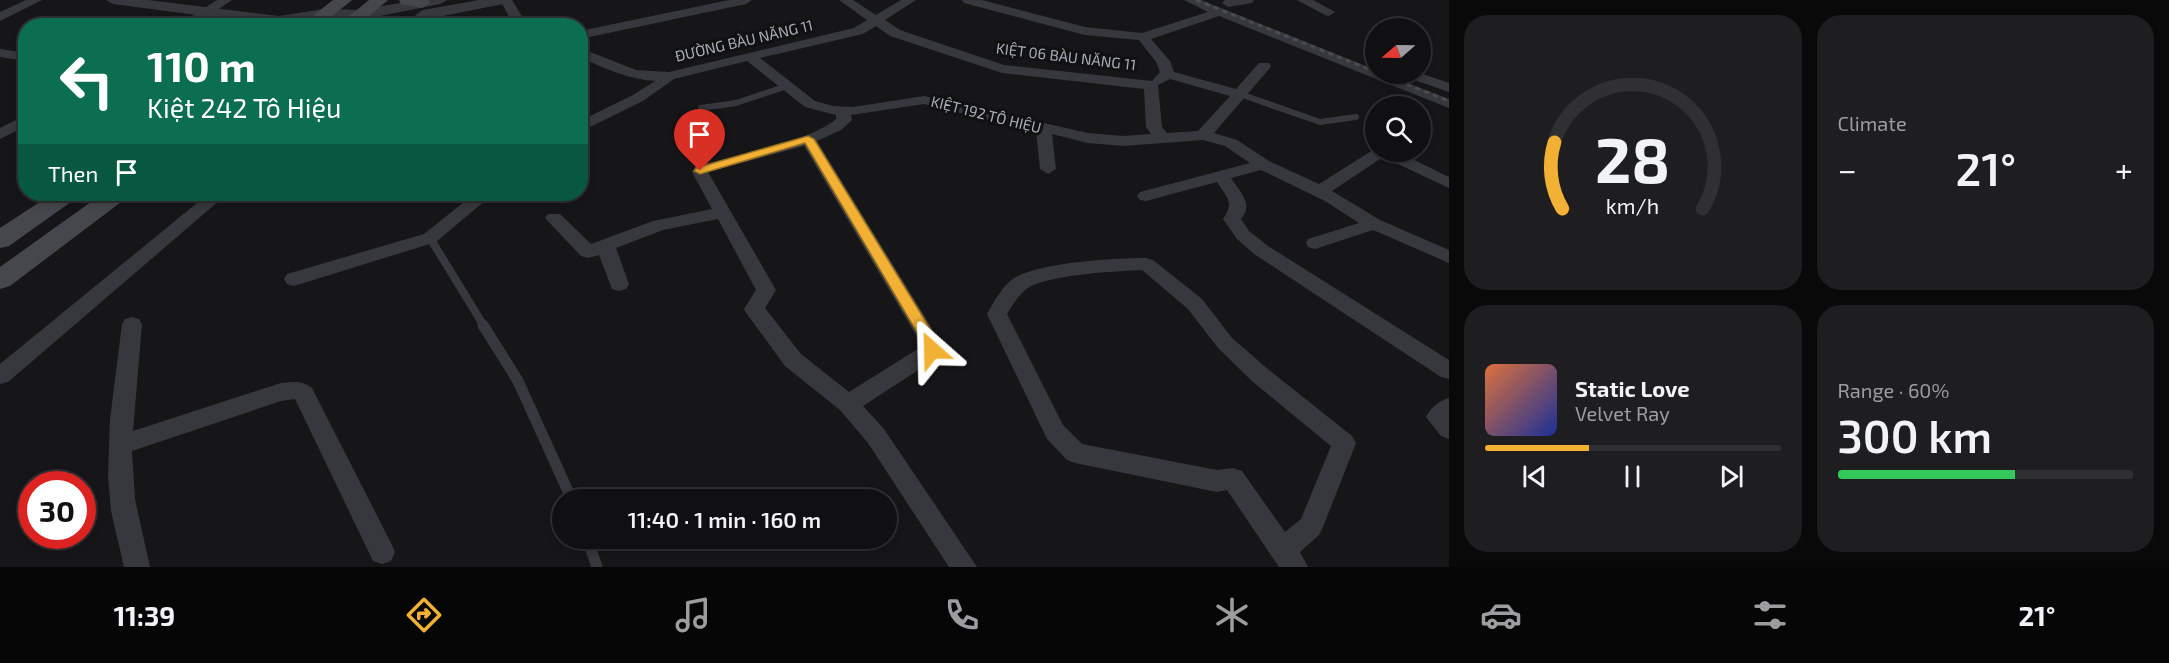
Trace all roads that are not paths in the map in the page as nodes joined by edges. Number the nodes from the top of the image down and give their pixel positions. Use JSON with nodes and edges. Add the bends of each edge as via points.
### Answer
{"nodes":[{"id":1,"x":36,"y":0,"type":"edge"},
{"id":2,"x":113,"y":0,"type":"edge"},
{"id":3,"x":226,"y":0,"type":"edge"},
{"id":4,"x":344,"y":0,"type":"edge"},
{"id":5,"x":380,"y":0,"type":"edge"},
{"id":6,"x":440,"y":0,"type":"edge"},
{"id":7,"x":504,"y":0,"type":"edge"},
{"id":8,"x":746,"y":0,"type":"edge"},
{"id":9,"x":845,"y":0,"type":"edge"},
{"id":10,"x":910,"y":0,"type":"edge"},
{"id":11,"x":968,"y":0,"type":"edge"},
{"id":12,"x":1190,"y":0,"type":"edge"},
{"id":13,"x":1248,"y":0,"type":"edge"},
{"id":14,"x":1303,"y":0,"type":"edge"},
{"id":15,"x":415,"y":2,"type":"edge"},
{"id":16,"x":1223,"y":5,"type":"edge"},
{"id":17,"x":206,"y":12,"type":"junction"},
{"id":18,"x":1329,"y":12,"type":"dead end"},
{"id":19,"x":324,"y":14,"type":"junction"},
{"id":20,"x":0,"y":17,"type":"edge"},
{"id":21,"x":196,"y":18,"type":"edge"},
{"id":22,"x":249,"y":18,"type":"edge"},
{"id":23,"x":306,"y":18,"type":"edge"},
{"id":24,"x":319,"y":18,"type":"edge"},
{"id":25,"x":351,"y":18,"type":"edge"},
{"id":26,"x":366,"y":18,"type":"edge"},
{"id":27,"x":371,"y":18,"type":"edge"},
{"id":28,"x":379,"y":18,"type":"edge"},
{"id":29,"x":515,"y":18,"type":"edge"},
{"id":30,"x":877,"y":22,"type":"junction"},
{"id":31,"x":588,"y":33,"type":"edge"},
{"id":32,"x":1143,"y":37,"type":"junction"},
{"id":33,"x":0,"y":53,"type":"edge"},
{"id":34,"x":18,"y":56,"type":"edge"},
{"id":35,"x":588,"y":56,"type":"edge"},
{"id":36,"x":1365,"y":56,"type":"edge"},
{"id":37,"x":750,"y":57,"type":"junction"},
{"id":38,"x":1264,"y":66,"type":"dead end"},
{"id":39,"x":1166,"y":74,"type":"junction"},
{"id":40,"x":669,"y":76,"type":"junction"},
{"id":41,"x":1431,"y":81,"type":"edge"},
{"id":42,"x":1151,"y":85,"type":"junction"},
{"id":43,"x":787,"y":86,"type":"junction"},
{"id":44,"x":1449,"y":88,"type":"edge"},
{"id":45,"x":1240,"y":94,"type":"junction"},
{"id":46,"x":1449,"y":104,"type":"edge"},
{"id":47,"x":701,"y":108,"type":"dead end"},
{"id":48,"x":843,"y":112,"type":"junction"},
{"id":49,"x":1356,"y":117,"type":"dead end"},
{"id":50,"x":588,"y":123,"type":"edge"},
{"id":51,"x":1044,"y":129,"type":"junction"},
{"id":52,"x":1203,"y":135,"type":"junction"},
{"id":53,"x":808,"y":139,"type":"junction"},
{"id":54,"x":1163,"y":139,"type":"junction"},
{"id":55,"x":1365,"y":161,"type":"edge"},
{"id":56,"x":1406,"y":162,"type":"edge"},
{"id":57,"x":1263,"y":164,"type":"junction"},
{"id":58,"x":1048,"y":169,"type":"dead end"},
{"id":59,"x":1222,"y":176,"type":"junction"},
{"id":60,"x":1449,"y":183,"type":"edge"},
{"id":61,"x":1320,"y":191,"type":"junction"},
{"id":62,"x":1146,"y":196,"type":"dead end"},
{"id":63,"x":57,"y":201,"type":"edge"},
{"id":64,"x":107,"y":201,"type":"edge"},
{"id":65,"x":210,"y":201,"type":"edge"},
{"id":66,"x":475,"y":201,"type":"edge"},
{"id":67,"x":722,"y":213,"type":"junction"},
{"id":68,"x":554,"y":218,"type":"dead end"},
{"id":69,"x":1374,"y":224,"type":"junction"},
{"id":70,"x":430,"y":238,"type":"junction"},
{"id":71,"x":0,"y":240,"type":"edge"},
{"id":72,"x":1315,"y":243,"type":"dead end"},
{"id":73,"x":606,"y":247,"type":"junction"},
{"id":74,"x":1449,"y":257,"type":"edge"},
{"id":75,"x":294,"y":279,"type":"dead end"},
{"id":76,"x":0,"y":280,"type":"edge"},
{"id":77,"x":619,"y":284,"type":"dead end"},
{"id":78,"x":132,"y":324,"type":"dead end"},
{"id":79,"x":1449,"y":371,"type":"edge"},
{"id":80,"x":0,"y":376,"type":"edge"},
{"id":81,"x":849,"y":404,"type":"junction"},
{"id":82,"x":1449,"y":407,"type":"edge"},
{"id":83,"x":1449,"y":429,"type":"edge"},
{"id":84,"x":120,"y":445,"type":"junction"},
{"id":85,"x":568,"y":489,"type":"edge"},
{"id":86,"x":591,"y":549,"type":"edge"},
{"id":87,"x":382,"y":552,"type":"dead end"},
{"id":88,"x":1289,"y":559,"type":"edge"},
{"id":89,"x":137,"y":567,"type":"edge"},
{"id":90,"x":597,"y":567,"type":"edge"},
{"id":91,"x":964,"y":567,"type":"edge"}],
"edges":[{"from":1,"to":20,"type":"street"},
{"from":2,"to":17,"type":"street"},
{"from":3,"to":17,"type":"street"},
{"from":4,"to":19,"type":"main road"},
{"from":5,"to":26,"type":"main road"},
{"from":6,"to":15,"type":"street"},
{"from":7,"to":28,"type":"street"},
{"from":7,"to":29,"type":"street"},
{"from":8,"to":31,"type":"street"},
{"from":9,"to":30,"type":"street","name":"KIỆT 06 BÀU NĂNG 11"},
{"from":10,"to":30,"type":"street","name":"ĐƯỜNG BÀU NĂNG 11"},
{"from":11,"to":32,"type":"street","via":[[1085,31]]},
{"from":12,"to":16,"type":"street"},
{"from":13,"to":16,"type":"street"},
{"from":14,"to":18,"type":"street"},
{"from":15,"to":27,"type":"street"},
{"from":16,"to":32,"type":"street"},
{"from":16,"to":36,"type":"street"},
{"from":16,"to":46,"type":"street"},
{"from":17,"to":21,"type":"street"},
{"from":17,"to":22,"type":"street"},
{"from":19,"to":23,"type":"street"},
{"from":19,"to":24,"type":"main road"},
{"from":19,"to":25,"type":"street"},
{"from":30,"to":37,"type":"street","name":"ĐƯỜNG BÀU NĂNG 11","via":[[858,31]]},
{"from":30,"to":42,"type":"street","name":"KIỆT 06 BÀU NĂNG 11","via":[[896,33],[1002,69]]},
{"from":32,"to":39,"type":"street","via":[[1163,61]]},
{"from":33,"to":34,"type":"street"},
{"from":35,"to":40,"type":"street","name":"ĐƯỜNG BÀU NĂNG 11","via":[[628,73]]},
{"from":37,"to":40,"type":"street","name":"ĐƯỜNG BÀU NĂNG 11"},
{"from":37,"to":43,"type":"street","name":"KIỆT 192 TÔ HIỆU"},
{"from":38,"to":45,"type":"street"},
{"from":39,"to":42,"type":"street"},
{"from":39,"to":45,"type":"street"},
{"from":40,"to":50,"type":"street","via":[[650,91]]},
{"from":41,"to":44,"type":"street"},
{"from":42,"to":54,"type":"street","via":[[1154,127]]},
{"from":43,"to":47,"type":"lane","via":[[736,103]]},
{"from":43,"to":48,"type":"street","name":"KIỆT 192 TÔ HIỆU","via":[[810,104]]},
{"from":45,"to":49,"type":"lane","via":[[1320,122]]},
{"from":45,"to":52,"type":"street"},
{"from":48,"to":51,"type":"street","name":"KIỆT 192 TÔ HIỆU","via":[[929,100]]},
{"from":48,"to":53,"type":"street","via":[[841,125]]},
{"from":51,"to":54,"type":"street","name":"KIỆT 192 TÔ HIỆU","via":[[1096,139]]},
{"from":51,"to":58,"type":"street"},
{"from":52,"to":54,"type":"street","name":"KIỆT 192 TÔ HIỆU"},
{"from":52,"to":57,"type":"street","name":"KIỆT 192 TÔ HIỆU","via":[[1224,140]]},
{"from":53,"to":67,"type":"street","via":[[700,171]]},
{"from":53,"to":81,"type":"street","via":[[932,350]]},
{"from":55,"to":61,"type":"street"},
{"from":56,"to":60,"type":"street"},
{"from":57,"to":59,"type":"street"},
{"from":57,"to":61,"type":"street","name":"KIỆT 192 TÔ HIỆU"},
{"from":59,"to":62,"type":"street"},
{"from":59,"to":79,"type":"street","via":[[1239,202],[1232,219],[1243,235]]},
{"from":61,"to":69,"type":"street","name":"KIỆT 192 TÔ HIỆU"},
{"from":63,"to":71,"type":"main road"},
{"from":64,"to":76,"type":"main road"},
{"from":65,"to":80,"type":"street"},
{"from":66,"to":70,"type":"street"},
{"from":67,"to":73,"type":"street","via":[[659,225]]},
{"from":67,"to":81,"type":"street","via":[[766,290],[754,309],[793,360]]},
{"from":68,"to":73,"type":"street","via":[[588,252]]},
{"from":69,"to":72,"type":"street"},
{"from":69,"to":74,"type":"street","name":"KIỆT 192 TÔ HIỆU"},
{"from":70,"to":75,"type":"street"},
{"from":70,"to":85,"type":"lane","via":[[518,381]]},
{"from":73,"to":77,"type":"street"},
{"from":78,"to":84,"type":"street"},
{"from":81,"to":91,"type":"street","via":[[903,473]]},
{"from":82,"to":83,"type":"street","via":[[1438,417]]},
{"from":84,"to":87,"type":"street","via":[[281,392],[299,390]]},
{"from":84,"to":89,"type":"street","via":[[125,519]]},
{"from":86,"to":90,"type":"lane"},
{"from":88,"to":88,"type":"street","via":[[1233,479],[1217,481],[1075,453],[1068,448],[1055,432],[997,314],[1012,290],[1025,281],[1068,272],[1146,264],[1195,304],[1225,343],[1261,376],[1344,443],[1310,527]]}]}
